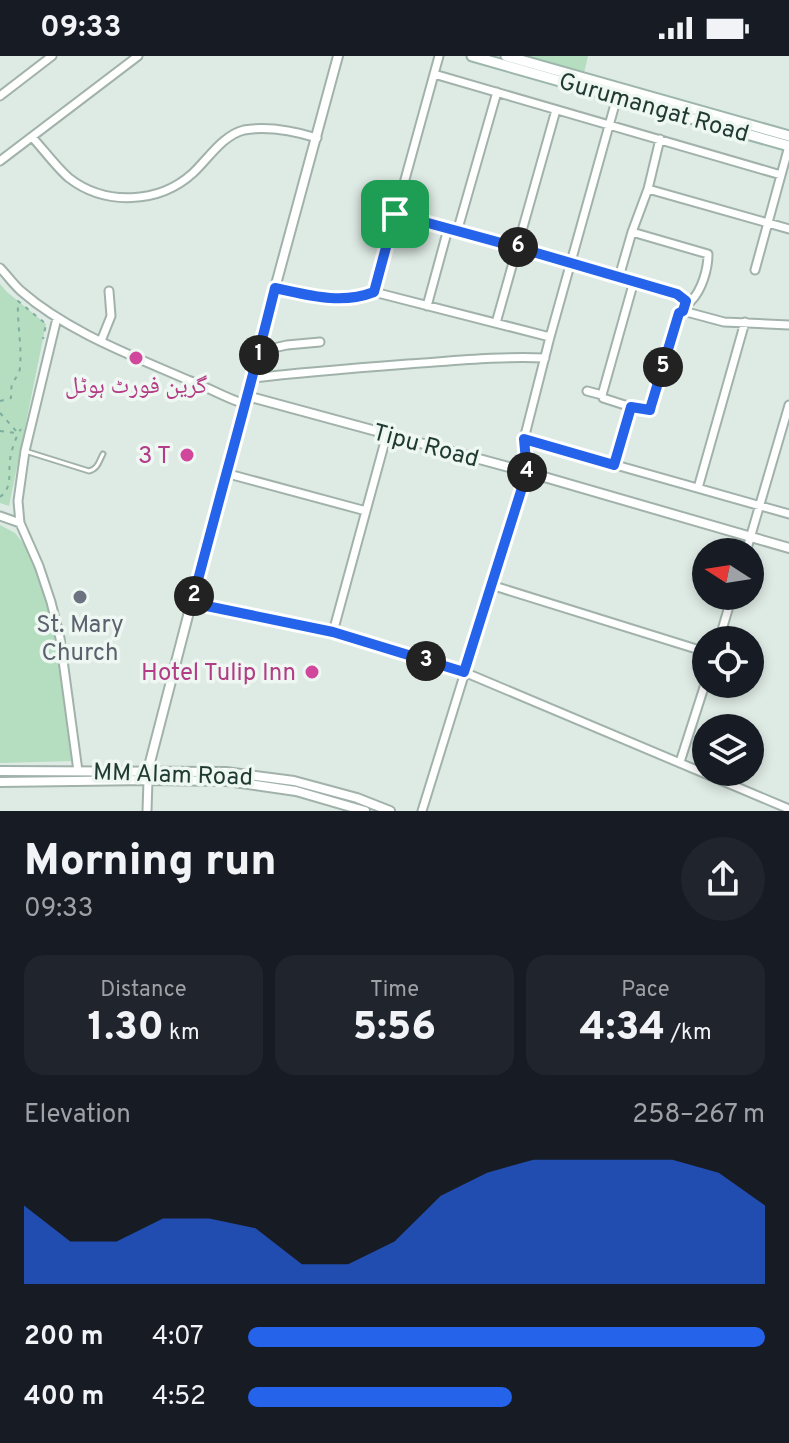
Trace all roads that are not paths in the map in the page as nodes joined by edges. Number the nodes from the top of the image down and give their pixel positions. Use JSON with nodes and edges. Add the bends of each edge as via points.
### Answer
{"nodes":[{"id":1,"x":52,"y":56,"type":"edge"},
{"id":2,"x":138,"y":56,"type":"edge"},
{"id":3,"x":338,"y":56,"type":"edge"},
{"id":4,"x":439,"y":56,"type":"edge"},
{"id":5,"x":472,"y":56,"type":"edge"},
{"id":6,"x":506,"y":56,"type":"edge"},
{"id":7,"x":434,"y":74,"type":"junction"},
{"id":8,"x":497,"y":92,"type":"junction"},
{"id":9,"x":0,"y":96,"type":"edge"},
{"id":10,"x":617,"y":97,"type":"junction"},
{"id":11,"x":556,"y":110,"type":"junction"},
{"id":12,"x":609,"y":125,"type":"junction"},
{"id":13,"x":789,"y":136,"type":"edge"},
{"id":14,"x":32,"y":137,"type":"junction"},
{"id":15,"x":317,"y":138,"type":"junction"},
{"id":16,"x":660,"y":139,"type":"junction"},
{"id":17,"x":789,"y":146,"type":"edge"},
{"id":18,"x":0,"y":161,"type":"edge"},
{"id":19,"x":781,"y":175,"type":"junction"},
{"id":20,"x":648,"y":189,"type":"junction"},
{"id":21,"x":395,"y":214,"type":"junction"},
{"id":22,"x":768,"y":223,"type":"junction"},
{"id":23,"x":448,"y":229,"type":"junction"},
{"id":24,"x":789,"y":229,"type":"edge"},
{"id":25,"x":457,"y":232,"type":"junction"},
{"id":26,"x":632,"y":232,"type":"junction"},
{"id":27,"x":516,"y":247,"type":"junction"},
{"id":28,"x":571,"y":262,"type":"junction"},
{"id":29,"x":0,"y":268,"type":"edge"},
{"id":30,"x":755,"y":270,"type":"dead end"},
{"id":31,"x":619,"y":277,"type":"junction"},
{"id":32,"x":634,"y":281,"type":"junction"},
{"id":33,"x":275,"y":288,"type":"junction"},
{"id":34,"x":109,"y":291,"type":"dead end"},
{"id":35,"x":374,"y":292,"type":"junction"},
{"id":36,"x":686,"y":301,"type":"junction"},
{"id":37,"x":427,"y":306,"type":"junction"},
{"id":38,"x":683,"y":311,"type":"junction"},
{"id":39,"x":57,"y":318,"type":"junction"},
{"id":40,"x":745,"y":322,"type":"junction"},
{"id":41,"x":496,"y":323,"type":"junction"},
{"id":42,"x":789,"y":325,"type":"edge"},
{"id":43,"x":550,"y":337,"type":"junction"},
{"id":44,"x":101,"y":341,"type":"junction"},
{"id":45,"x":320,"y":342,"type":"dead end"},
{"id":46,"x":260,"y":351,"type":"junction"},
{"id":47,"x":545,"y":358,"type":"junction"},
{"id":48,"x":253,"y":378,"type":"junction"},
{"id":49,"x":587,"y":391,"type":"dead end"},
{"id":50,"x":602,"y":395,"type":"junction"},
{"id":51,"x":246,"y":400,"type":"junction"},
{"id":52,"x":631,"y":407,"type":"junction"},
{"id":53,"x":788,"y":410,"type":"edge"},
{"id":54,"x":387,"y":434,"type":"junction"},
{"id":55,"x":524,"y":439,"type":"junction"},
{"id":56,"x":777,"y":448,"type":"junction"},
{"id":57,"x":25,"y":451,"type":"junction"},
{"id":58,"x":789,"y":452,"type":"edge"},
{"id":59,"x":103,"y":454,"type":"dead end"},
{"id":60,"x":614,"y":465,"type":"junction"},
{"id":61,"x":527,"y":472,"type":"junction"},
{"id":62,"x":225,"y":473,"type":"junction"},
{"id":63,"x":698,"y":488,"type":"junction"},
{"id":64,"x":760,"y":506,"type":"junction"},
{"id":65,"x":366,"y":511,"type":"junction"},
{"id":66,"x":789,"y":514,"type":"edge"},
{"id":67,"x":0,"y":516,"type":"edge"},
{"id":68,"x":20,"y":523,"type":"junction"},
{"id":69,"x":750,"y":537,"type":"junction"},
{"id":70,"x":789,"y":548,"type":"edge"},
{"id":71,"x":491,"y":585,"type":"junction"},
{"id":72,"x":192,"y":603,"type":"junction"},
{"id":73,"x":333,"y":632,"type":"junction"},
{"id":74,"x":692,"y":648,"type":"edge"},
{"id":75,"x":464,"y":672,"type":"junction"},
{"id":76,"x":701,"y":698,"type":"edge"},
{"id":77,"x":680,"y":762,"type":"junction"},
{"id":78,"x":0,"y":771,"type":"edge"},
{"id":79,"x":78,"y":771,"type":"junction"},
{"id":80,"x":148,"y":775,"type":"junction"},
{"id":81,"x":0,"y":782,"type":"edge"},
{"id":82,"x":789,"y":809,"type":"edge"},
{"id":83,"x":147,"y":811,"type":"edge"},
{"id":84,"x":365,"y":811,"type":"edge"},
{"id":85,"x":390,"y":811,"type":"edge"},
{"id":86,"x":422,"y":811,"type":"edge"}],
"edges":[{"from":1,"to":9,"type":"street"},
{"from":2,"to":14,"type":"street"},
{"from":3,"to":15,"type":"street"},
{"from":4,"to":7,"type":"street"},
{"from":5,"to":10,"type":"main road","name":"Gurumangat Road"},
{"from":6,"to":13,"type":"main road","name":"Gurumangat Road"},
{"from":7,"to":8,"type":"street"},
{"from":7,"to":21,"type":"street"},
{"from":8,"to":11,"type":"street"},
{"from":8,"to":25,"type":"street"},
{"from":10,"to":12,"type":"street"},
{"from":10,"to":17,"type":"main road","name":"Gurumangat Road"},
{"from":11,"to":12,"type":"street"},
{"from":11,"to":27,"type":"street"},
{"from":12,"to":16,"type":"street"},
{"from":12,"to":28,"type":"street"},
{"from":14,"to":15,"type":"street","via":[[68,177],[94,192],[142,198],[164,192],[192,174],[216,147],[241,131],[291,130]]},
{"from":14,"to":18,"type":"street"},
{"from":15,"to":33,"type":"street"},
{"from":16,"to":19,"type":"street"},
{"from":16,"to":20,"type":"street"},
{"from":17,"to":19,"type":"street"},
{"from":19,"to":22,"type":"street"},
{"from":20,"to":22,"type":"street"},
{"from":20,"to":26,"type":"street"},
{"from":21,"to":23,"type":"street"},
{"from":21,"to":35,"type":"street"},
{"from":22,"to":24,"type":"street"},
{"from":22,"to":30,"type":"street"},
{"from":23,"to":25,"type":"street"},
{"from":23,"to":37,"type":"street"},
{"from":25,"to":27,"type":"street"},
{"from":26,"to":31,"type":"street"},
{"from":26,"to":36,"type":"street","via":[[708,254],[697,294]]},
{"from":27,"to":28,"type":"street"},
{"from":27,"to":41,"type":"street"},
{"from":28,"to":31,"type":"street"},
{"from":28,"to":43,"type":"street"},
{"from":29,"to":39,"type":"street","name":"Tipu Road"},
{"from":31,"to":32,"type":"street"},
{"from":32,"to":36,"type":"street"},
{"from":32,"to":50,"type":"street"},
{"from":33,"to":35,"type":"street","via":[[341,299]]},
{"from":33,"to":46,"type":"street"},
{"from":34,"to":44,"type":"street","via":[[111,316]]},
{"from":35,"to":37,"type":"street"},
{"from":36,"to":38,"type":"street"},
{"from":37,"to":41,"type":"street"},
{"from":38,"to":40,"type":"street"},
{"from":38,"to":52,"type":"street","via":[[650,410]]},
{"from":39,"to":44,"type":"street","name":"Tipu Road"},
{"from":39,"to":57,"type":"street"},
{"from":40,"to":42,"type":"street"},
{"from":40,"to":63,"type":"street"},
{"from":41,"to":43,"type":"street"},
{"from":43,"to":47,"type":"street"},
{"from":44,"to":51,"type":"street","name":"Tipu Road","via":[[230,400]]},
{"from":45,"to":46,"type":"street"},
{"from":46,"to":48,"type":"street"},
{"from":47,"to":48,"type":"street"},
{"from":47,"to":55,"type":"street"},
{"from":48,"to":51,"type":"street"},
{"from":49,"to":50,"type":"street"},
{"from":50,"to":52,"type":"street"},
{"from":51,"to":54,"type":"street","name":"Tipu Road"},
{"from":51,"to":62,"type":"street"},
{"from":52,"to":60,"type":"street"},
{"from":53,"to":56,"type":"street"},
{"from":54,"to":61,"type":"street","name":"Tipu Road"},
{"from":54,"to":65,"type":"street"},
{"from":55,"to":60,"type":"street"},
{"from":55,"to":61,"type":"street"},
{"from":56,"to":58,"type":"street"},
{"from":56,"to":64,"type":"street"},
{"from":57,"to":59,"type":"lane","via":[[89,471]]},
{"from":57,"to":68,"type":"street"},
{"from":60,"to":63,"type":"street"},
{"from":61,"to":69,"type":"street","name":"Tipu Road"},
{"from":61,"to":71,"type":"street"},
{"from":62,"to":65,"type":"street"},
{"from":62,"to":72,"type":"street"},
{"from":63,"to":64,"type":"street"},
{"from":64,"to":66,"type":"street"},
{"from":64,"to":69,"type":"street"},
{"from":65,"to":73,"type":"street"},
{"from":67,"to":68,"type":"street"},
{"from":68,"to":79,"type":"street","via":[[60,638]]},
{"from":69,"to":70,"type":"street","name":"Tipu Road"},
{"from":71,"to":74,"type":"street"},
{"from":71,"to":75,"type":"street"},
{"from":72,"to":73,"type":"street"},
{"from":72,"to":80,"type":"street"},
{"from":73,"to":75,"type":"street"},
{"from":75,"to":77,"type":"street"},
{"from":75,"to":86,"type":"street"},
{"from":76,"to":77,"type":"street"},
{"from":77,"to":82,"type":"street"},
{"from":78,"to":79,"type":"street","name":"MM Alam Road"},
{"from":79,"to":80,"type":"street","name":"MM Alam Road"},
{"from":80,"to":81,"type":"street","name":"MM Alam Road"},
{"from":80,"to":83,"type":"street"},
{"from":80,"to":84,"type":"street","name":"MM Alam Road","via":[[296,791]]},
{"from":80,"to":85,"type":"street","name":"MM Alam Road","via":[[226,772],[294,781]]}]}
